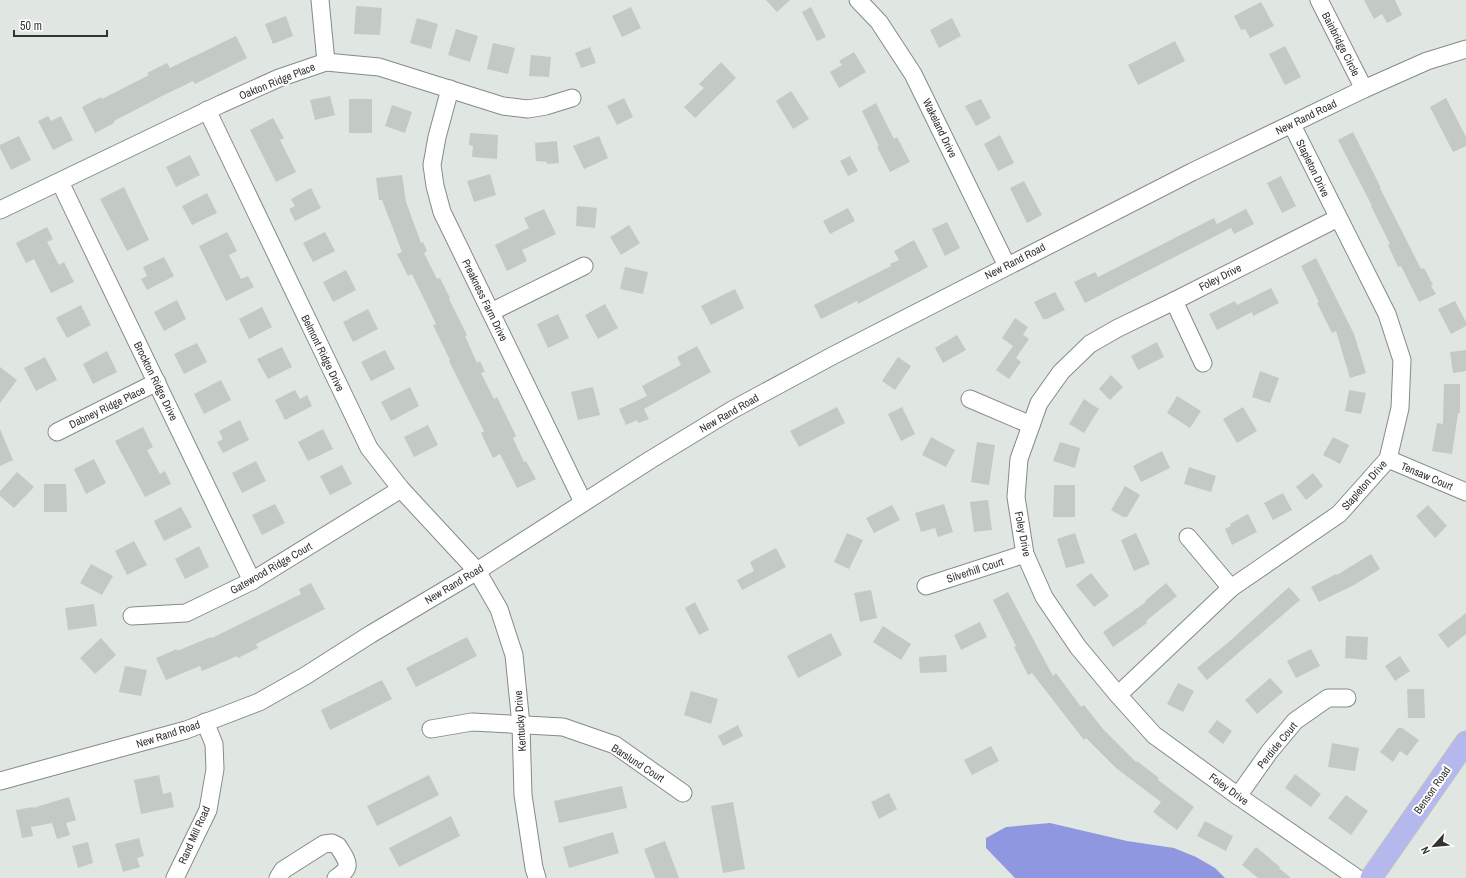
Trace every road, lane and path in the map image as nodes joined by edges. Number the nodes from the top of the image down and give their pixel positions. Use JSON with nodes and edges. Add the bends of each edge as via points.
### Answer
{"nodes":[{"id":1,"x":320,"y":0,"type":"edge"},
{"id":2,"x":858,"y":0,"type":"edge"},
{"id":3,"x":1319,"y":0,"type":"edge"},
{"id":4,"x":1466,"y":49,"type":"edge"},
{"id":5,"x":326,"y":62,"type":"junction"},
{"id":6,"x":1364,"y":89,"type":"junction"},
{"id":7,"x":450,"y":90,"type":"junction"},
{"id":8,"x":572,"y":98,"type":"dead end"},
{"id":9,"x":207,"y":110,"type":"junction"},
{"id":10,"x":1292,"y":124,"type":"junction"},
{"id":11,"x":60,"y":182,"type":"junction"},
{"id":12,"x":0,"y":210,"type":"edge"},
{"id":13,"x":1338,"y":218,"type":"junction"},
{"id":14,"x":584,"y":266,"type":"dead end"},
{"id":15,"x":1007,"y":266,"type":"junction"},
{"id":16,"x":1174,"y":301,"type":"junction"},
{"id":17,"x":491,"y":312,"type":"junction"},
{"id":18,"x":1203,"y":363,"type":"dead end"},
{"id":19,"x":157,"y":382,"type":"junction"},
{"id":20,"x":970,"y":399,"type":"dead end"},
{"id":21,"x":1031,"y":425,"type":"junction"},
{"id":22,"x":57,"y":432,"type":"dead end"},
{"id":23,"x":1388,"y":459,"type":"junction"},
{"id":24,"x":400,"y":489,"type":"junction"},
{"id":25,"x":1466,"y":492,"type":"edge"},
{"id":26,"x":583,"y":502,"type":"junction"},
{"id":27,"x":1188,"y":537,"type":"dead end"},
{"id":28,"x":1025,"y":554,"type":"junction"},
{"id":29,"x":476,"y":571,"type":"junction"},
{"id":30,"x":252,"y":581,"type":"junction"},
{"id":31,"x":926,"y":586,"type":"dead end"},
{"id":32,"x":1231,"y":588,"type":"junction"},
{"id":33,"x":132,"y":616,"type":"dead end"},
{"id":34,"x":1118,"y":695,"type":"junction"},
{"id":35,"x":1347,"y":698,"type":"dead end"},
{"id":36,"x":206,"y":722,"type":"junction"},
{"id":37,"x":521,"y":725,"type":"junction"},
{"id":38,"x":431,"y":729,"type":"dead end"},
{"id":39,"x":1466,"y":742,"type":"edge"},
{"id":40,"x":0,"y":780,"type":"edge"},
{"id":41,"x":683,"y":793,"type":"dead end"},
{"id":42,"x":1238,"y":796,"type":"junction"},
{"id":43,"x":175,"y":878,"type":"edge"},
{"id":44,"x":278,"y":878,"type":"edge"},
{"id":45,"x":336,"y":878,"type":"edge"},
{"id":46,"x":537,"y":878,"type":"edge"},
{"id":47,"x":1357,"y":878,"type":"edge"},
{"id":48,"x":1371,"y":878,"type":"edge"}],
"edges":[{"from":1,"to":5,"type":"street"},
{"from":2,"to":15,"type":"street","name":"Wakeland Drive","via":[[879,22],[913,74]]},
{"from":3,"to":6,"type":"street","name":"Bainbridge Circle"},
{"from":4,"to":6,"type":"street","name":"New Rand Road","via":[[1427,61]]},
{"from":5,"to":7,"type":"street","name":"Oakton Ridge Place","via":[[379,67]]},
{"from":5,"to":9,"type":"street","name":"Oakton Ridge Place","via":[[279,78]]},
{"from":6,"to":10,"type":"street","name":"New Rand Road"},
{"from":7,"to":8,"type":"street","name":"Oakton Ridge Place","via":[[503,106],[528,109]]},
{"from":7,"to":17,"type":"street","name":"Preakness Farm Drive","via":[[438,130],[432,165],[435,186],[442,212]]},
{"from":9,"to":11,"type":"street","name":"Oakton Ridge Place"},
{"from":9,"to":24,"type":"street","name":"Belmont Ridge Drive","via":[[368,448]]},
{"from":10,"to":13,"type":"street","name":"Stapleton Drive"},
{"from":10,"to":15,"type":"street","name":"New Rand Road"},
{"from":11,"to":12,"type":"street","name":"Oakton Ridge Place"},
{"from":11,"to":19,"type":"street","name":"Brockton Ridge Drive"},
{"from":13,"to":16,"type":"street","name":"Foley Drive"},
{"from":13,"to":23,"type":"street","name":"Stapleton Drive","via":[[1387,314],[1402,360],[1400,408]]},
{"from":14,"to":17,"type":"street"},
{"from":15,"to":26,"type":"street","name":"New Rand Road","via":[[736,407]]},
{"from":16,"to":18,"type":"street"},
{"from":16,"to":21,"type":"street","name":"Foley Drive","via":[[1090,344],[1061,372],[1040,403]]},
{"from":17,"to":26,"type":"street","name":"Preakness Farm Drive"},
{"from":19,"to":22,"type":"street","name":"Dabney Ridge Place"},
{"from":19,"to":30,"type":"street","name":"Brockton Ridge Drive"},
{"from":20,"to":21,"type":"street"},
{"from":21,"to":28,"type":"street","name":"Foley Drive","via":[[1019,459],[1016,497]]},
{"from":23,"to":25,"type":"street","name":"Tensaw Court"},
{"from":23,"to":32,"type":"street","name":"Stapleton Drive","via":[[1339,514]]},
{"from":24,"to":29,"type":"street","name":"Belmont Ridge Drive"},
{"from":24,"to":30,"type":"street","name":"Gatewood Ridge Court"},
{"from":26,"to":29,"type":"street","name":"New Rand Road"},
{"from":27,"to":32,"type":"street"},
{"from":28,"to":31,"type":"street","name":"Silverhill Court"},
{"from":28,"to":34,"type":"street","name":"Foley Drive","via":[[1044,597],[1078,647]]},
{"from":29,"to":36,"type":"street","name":"New Rand Road","via":[[292,684],[259,702]]},
{"from":29,"to":37,"type":"street","name":"Kentucky Drive","via":[[500,609],[514,655]]},
{"from":30,"to":33,"type":"street","name":"Gatewood Ridge Court","via":[[186,613]]},
{"from":32,"to":34,"type":"street","name":"Stapleton Drive"},
{"from":34,"to":42,"type":"street","name":"Foley Drive","via":[[1154,735]]},
{"from":35,"to":42,"type":"street","name":"Perdide Court","via":[[1328,698],[1295,721]]},
{"from":36,"to":40,"type":"street","name":"New Rand Road","via":[[186,730]]},
{"from":36,"to":43,"type":"street","name":"Rand Mill Road","via":[[214,744],[215,769],[208,810]]},
{"from":37,"to":38,"type":"street","name":"Barslund Court","via":[[472,722]]},
{"from":37,"to":41,"type":"street","name":"Barslund Court","via":[[563,727],[615,746]]},
{"from":37,"to":46,"type":"street","name":"Kentucky Drive","via":[[523,795]]},
{"from":39,"to":48,"type":"main road","name":"Benson Road"},
{"from":42,"to":47,"type":"street","name":"Foley Drive"},
{"from":44,"to":45,"type":"street","via":[[283,870],[324,844],[332,843],[338,846],[347,867],[345,873]]}]}
